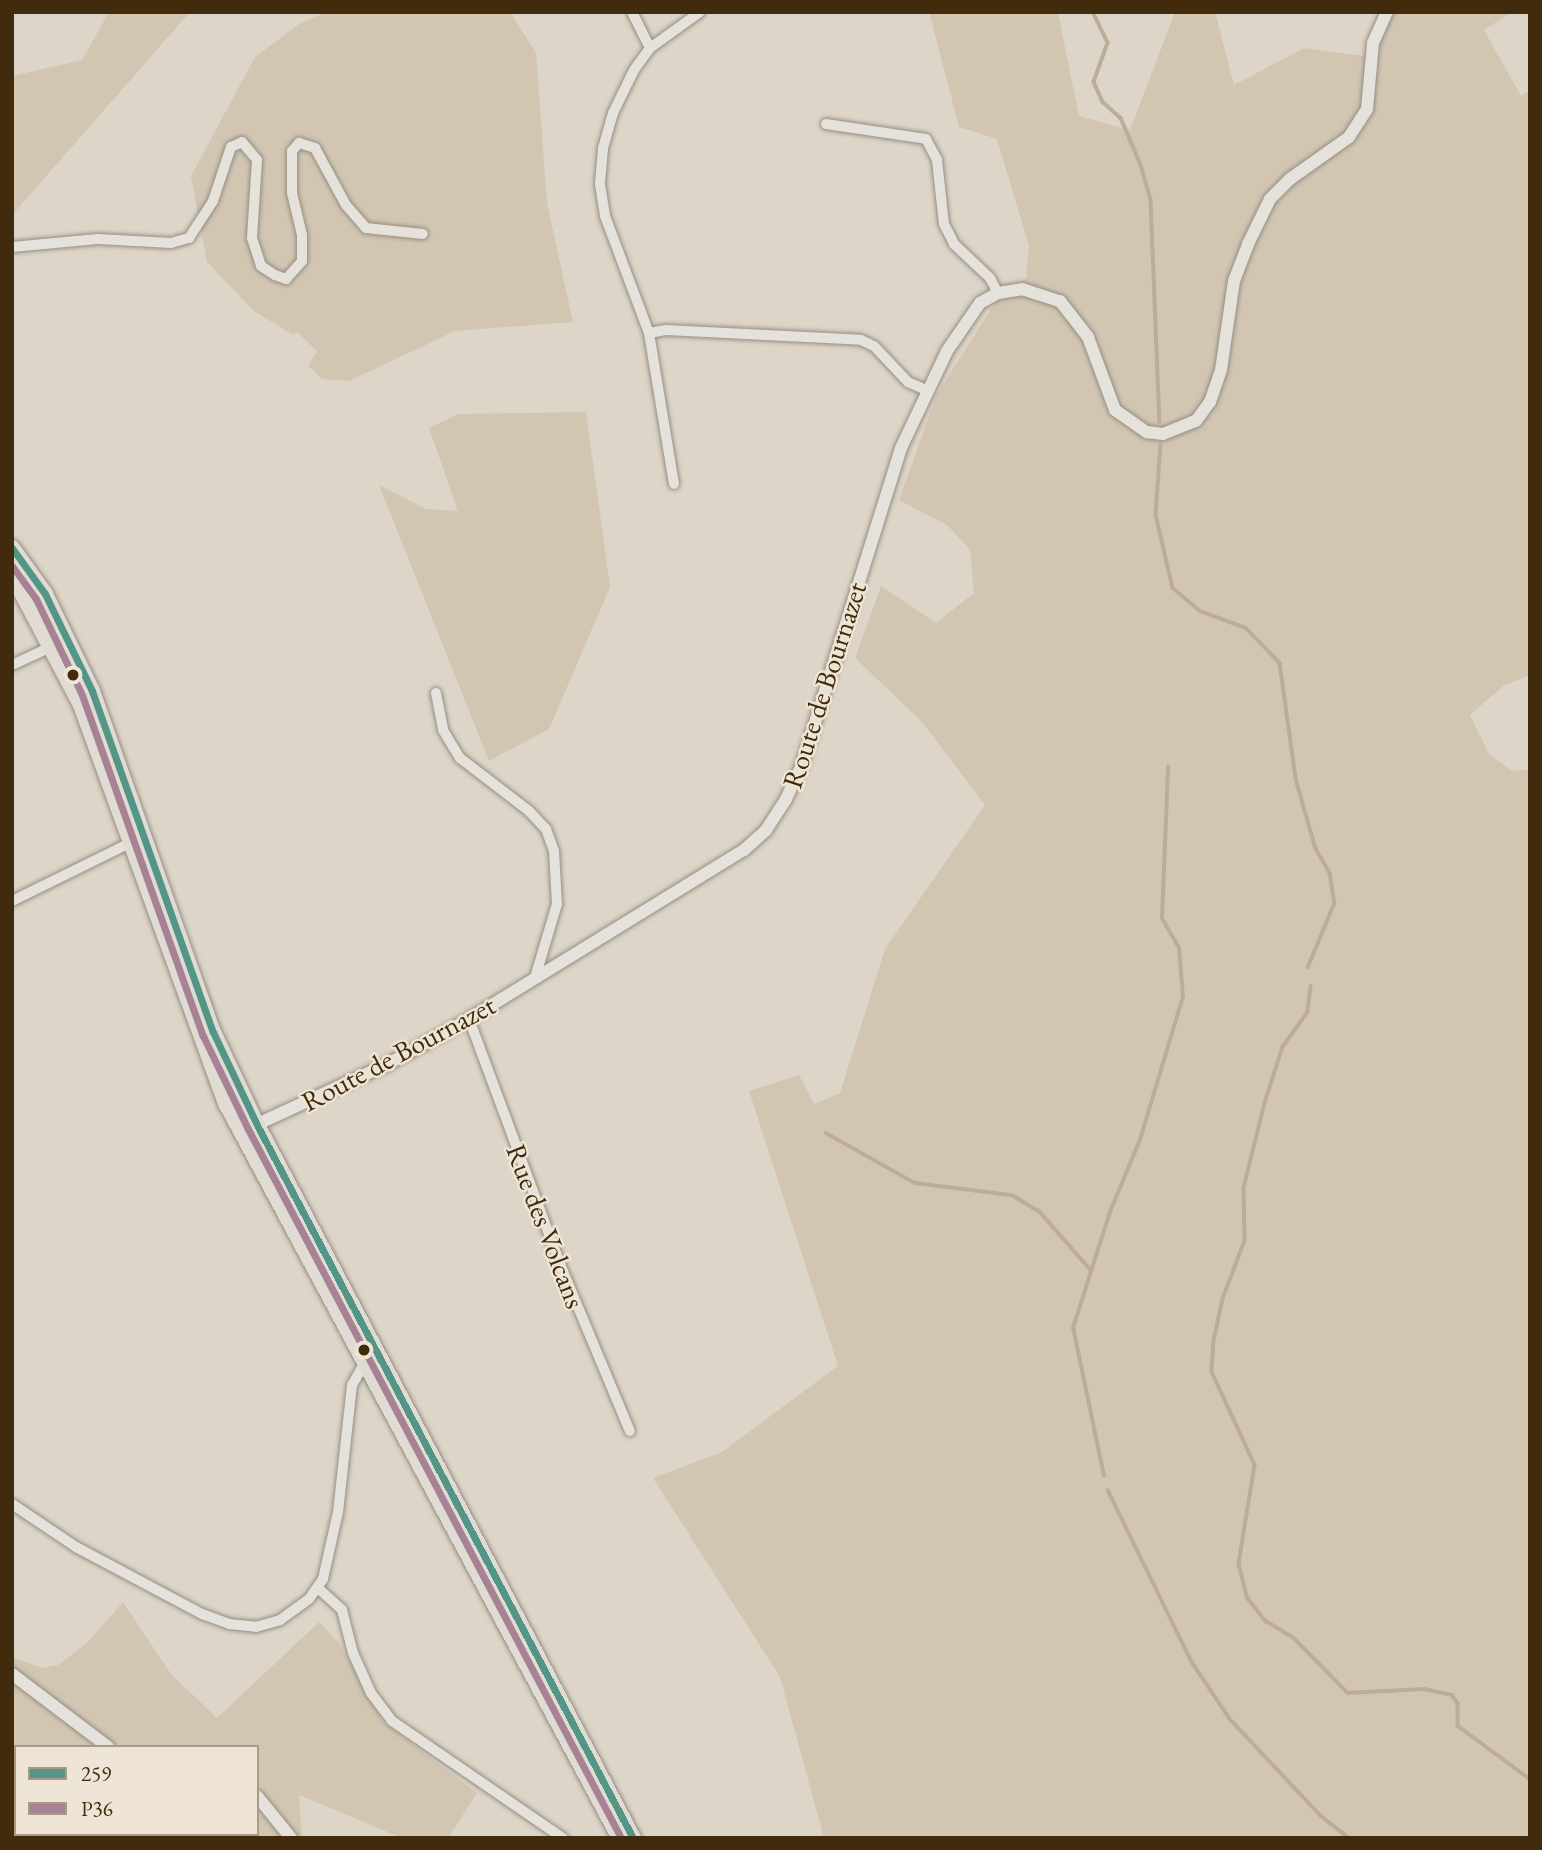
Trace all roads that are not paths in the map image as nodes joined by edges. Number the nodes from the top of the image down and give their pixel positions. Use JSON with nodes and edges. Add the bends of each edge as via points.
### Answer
{"nodes":[{"id":1,"x":632,"y":12,"type":"edge"},
{"id":2,"x":700,"y":12,"type":"edge"},
{"id":3,"x":1387,"y":12,"type":"edge"},
{"id":4,"x":650,"y":48,"type":"junction"},
{"id":5,"x":826,"y":124,"type":"dead end"},
{"id":6,"x":423,"y":234,"type":"dead end"},
{"id":7,"x":12,"y":247,"type":"edge"},
{"id":8,"x":998,"y":293,"type":"junction"},
{"id":9,"x":649,"y":333,"type":"junction"},
{"id":10,"x":926,"y":390,"type":"junction"},
{"id":11,"x":674,"y":484,"type":"dead end"},
{"id":12,"x":12,"y":548,"type":"edge"},
{"id":13,"x":12,"y":575,"type":"edge"},
{"id":14,"x":61,"y":643,"type":"junction"},
{"id":15,"x":12,"y":665,"type":"edge"},
{"id":16,"x":436,"y":693,"type":"dead end"},
{"id":17,"x":137,"y":839,"type":"junction"},
{"id":18,"x":12,"y":901,"type":"edge"},
{"id":19,"x":535,"y":978,"type":"junction"},
{"id":20,"x":469,"y":1019,"type":"junction"},
{"id":21,"x":257,"y":1125,"type":"junction"},
{"id":22,"x":241,"y":1131,"type":"junction"},
{"id":23,"x":370,"y":1356,"type":"junction"},
{"id":24,"x":629,"y":1431,"type":"dead end"},
{"id":25,"x":12,"y":1504,"type":"edge"},
{"id":26,"x":319,"y":1589,"type":"junction"},
{"id":27,"x":12,"y":1674,"type":"edge"},
{"id":28,"x":105,"y":1745,"type":"edge"},
{"id":29,"x":259,"y":1799,"type":"edge"},
{"id":30,"x":290,"y":1838,"type":"edge"},
{"id":31,"x":563,"y":1838,"type":"edge"},
{"id":32,"x":620,"y":1838,"type":"edge"},
{"id":33,"x":633,"y":1838,"type":"edge"}],
"edges":[{"from":1,"to":4,"type":"street"},
{"from":2,"to":4,"type":"street"},
{"from":3,"to":8,"type":"street","via":[[1373,43],[1367,109],[1349,137],[1270,199],[1234,281],[1221,370],[1210,402],[1196,421],[1163,434],[1147,432],[1115,410],[1088,337],[1060,301],[1022,289]]},
{"from":4,"to":9,"type":"street","via":[[613,113],[600,184],[611,240]]},
{"from":5,"to":8,"type":"street","via":[[926,139],[937,160],[944,225],[954,244],[990,278]]},
{"from":6,"to":7,"type":"street","via":[[366,228],[346,205],[314,148],[299,143],[292,151],[292,193],[302,235],[302,261],[286,279],[275,275],[261,266],[252,239],[257,160],[242,142],[231,147],[213,201],[190,238],[171,243],[97,239]]},
{"from":8,"to":10,"type":"street","name":"Route de Bournazet","via":[[971,313]]},
{"from":9,"to":10,"type":"street","via":[[666,330],[861,341],[874,346],[908,382]]},
{"from":9,"to":11,"type":"street"},
{"from":10,"to":19,"type":"street","name":"Route de Bournazet","via":[[883,499],[802,764],[786,799],[744,850]]},
{"from":12,"to":14,"type":"main road","via":[[45,594]]},
{"from":13,"to":14,"type":"main road"},
{"from":14,"to":15,"type":"street"},
{"from":14,"to":17,"type":"main road"},
{"from":16,"to":19,"type":"street","via":[[443,730],[460,758],[529,811],[546,829],[554,852],[557,904]]},
{"from":17,"to":18,"type":"street"},
{"from":17,"to":21,"type":"main road","via":[[214,1032]]},
{"from":17,"to":22,"type":"main road","via":[[199,1038]]},
{"from":19,"to":20,"type":"street","name":"Route de Bournazet"},
{"from":20,"to":21,"type":"street","name":"Route de Bournazet","via":[[386,1065]]},
{"from":20,"to":24,"type":"street","name":"Rue des Volcans","via":[[559,1264]]},
{"from":21,"to":22,"type":"street","name":"Route de Bournazet"},
{"from":21,"to":23,"type":"main road"},
{"from":22,"to":23,"type":"main road"},
{"from":23,"to":26,"type":"street","via":[[352,1385],[338,1512]]},
{"from":23,"to":32,"type":"main road"},
{"from":23,"to":33,"type":"main road"},
{"from":25,"to":26,"type":"street","via":[[94,1557],[229,1624],[256,1627],[280,1620]]},
{"from":26,"to":31,"type":"street","via":[[342,1611],[353,1653],[371,1693],[392,1721]]},
{"from":27,"to":28,"type":"street"},
{"from":29,"to":30,"type":"street"}]}
